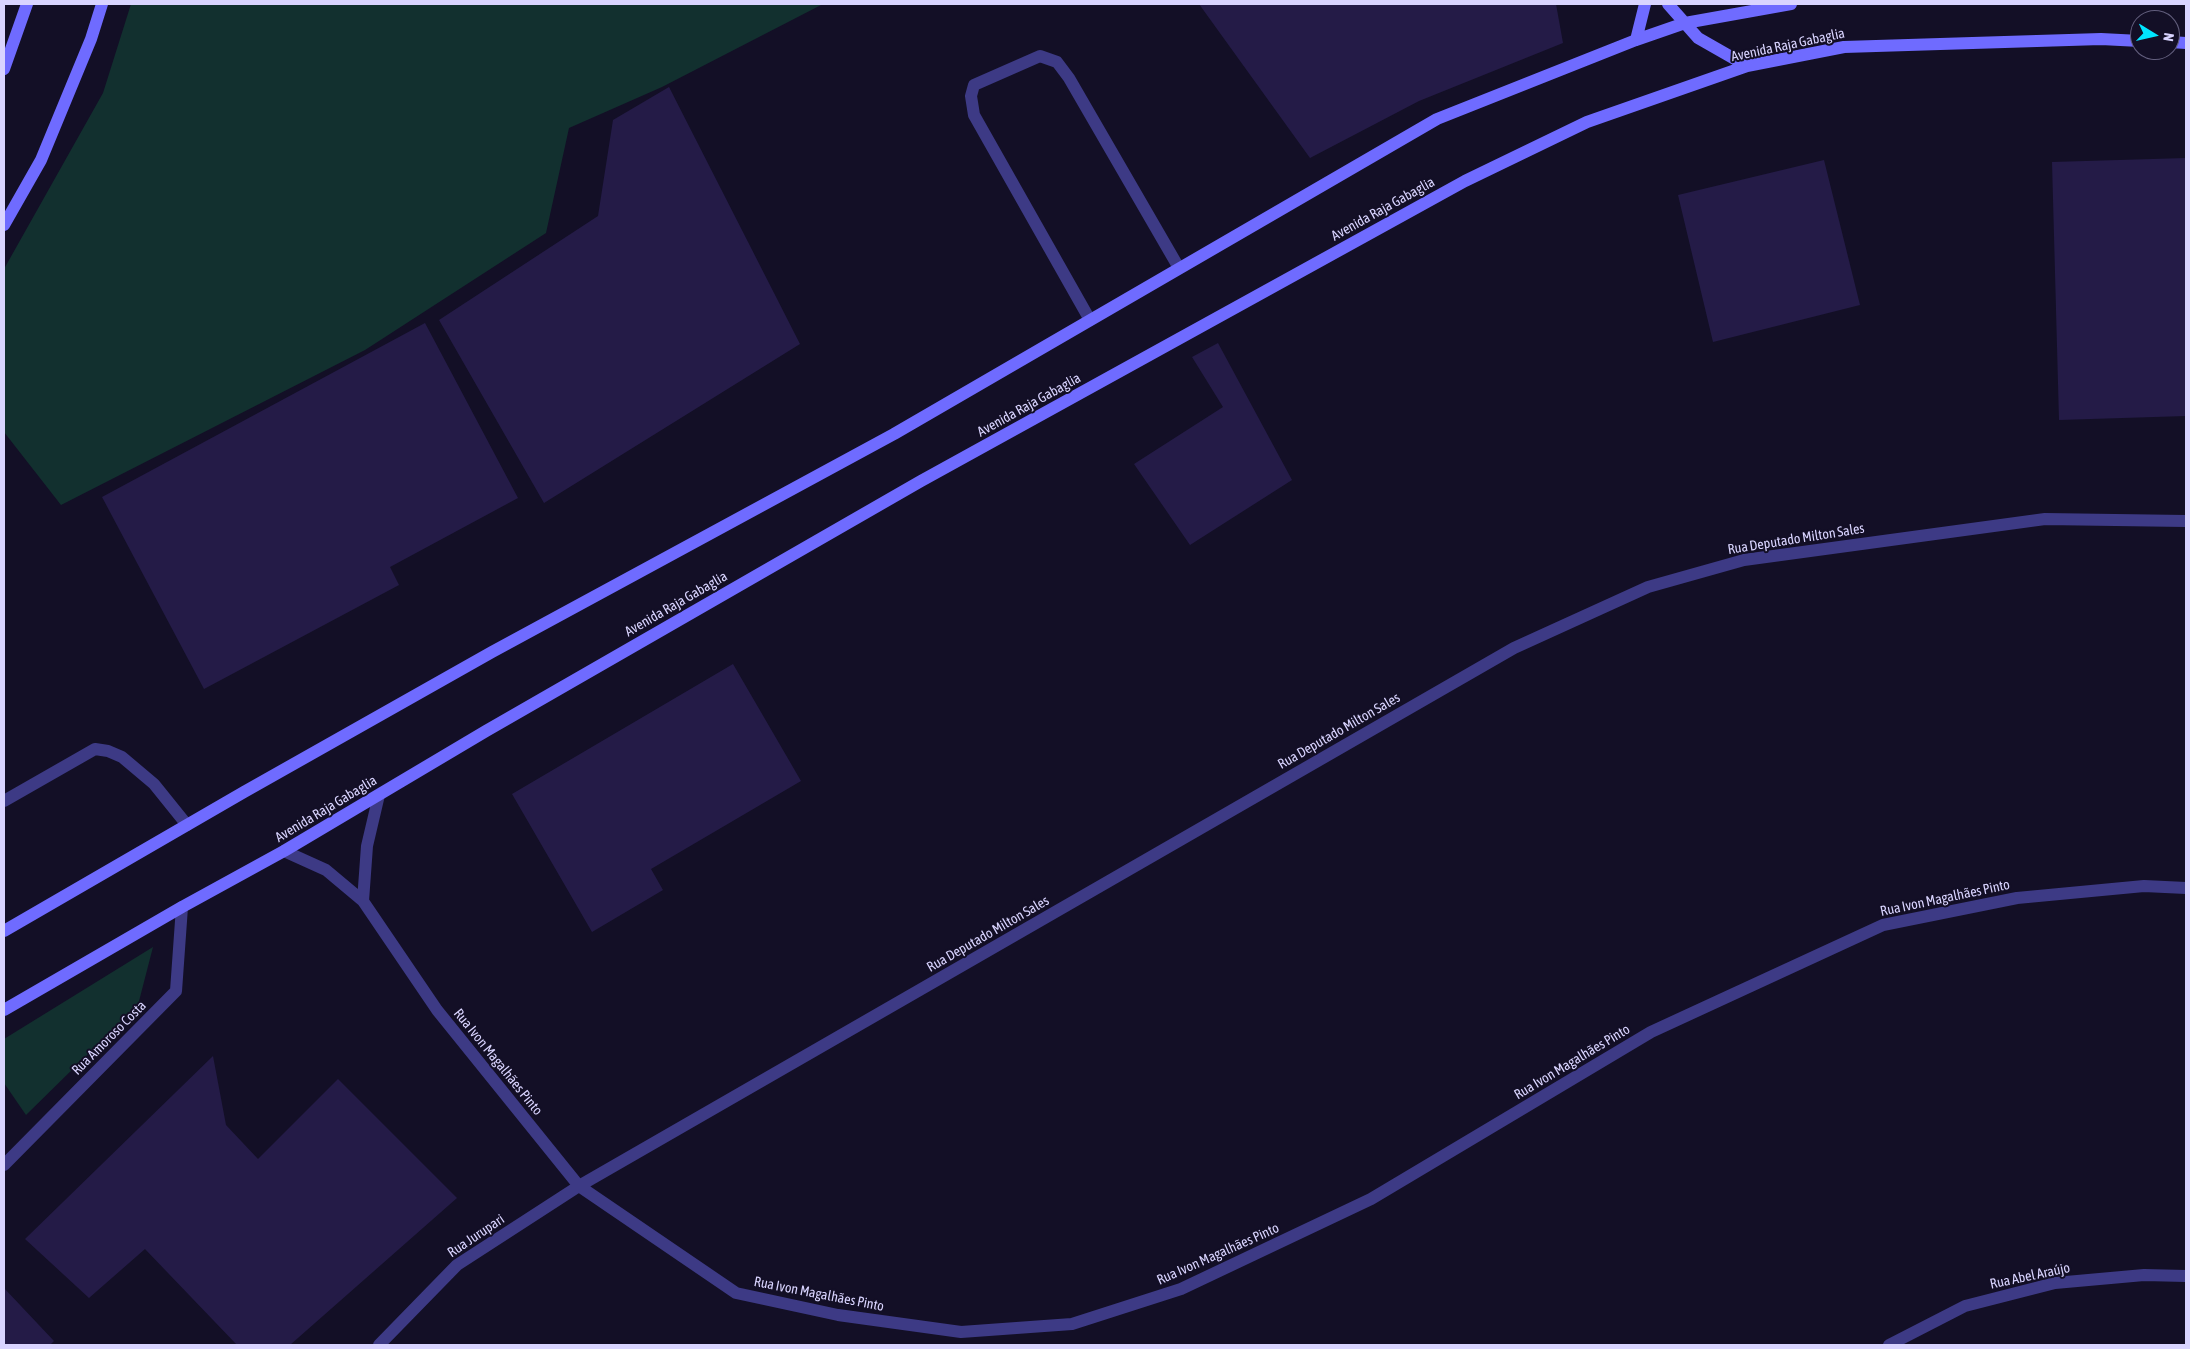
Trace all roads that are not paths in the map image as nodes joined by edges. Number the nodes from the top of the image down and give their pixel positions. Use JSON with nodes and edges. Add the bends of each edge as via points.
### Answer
{"nodes":[{"id":1,"x":27,"y":4,"type":"edge"},
{"id":2,"x":102,"y":4,"type":"edge"},
{"id":3,"x":1645,"y":4,"type":"edge"},
{"id":4,"x":1668,"y":4,"type":"edge"},
{"id":5,"x":1792,"y":4,"type":"edge"},
{"id":6,"x":1685,"y":23,"type":"junction"},
{"id":7,"x":1636,"y":40,"type":"junction"},
{"id":8,"x":2130,"y":40,"type":"edge"},
{"id":9,"x":1747,"y":66,"type":"junction"},
{"id":10,"x":4,"y":69,"type":"edge"},
{"id":11,"x":4,"y":225,"type":"edge"},
{"id":12,"x":1179,"y":268,"type":"junction"},
{"id":13,"x":1090,"y":320,"type":"junction"},
{"id":14,"x":2186,"y":521,"type":"edge"},
{"id":15,"x":379,"y":795,"type":"junction"},
{"id":16,"x":4,"y":801,"type":"edge"},
{"id":17,"x":187,"y":825,"type":"junction"},
{"id":18,"x":284,"y":851,"type":"junction"},
{"id":19,"x":2186,"y":888,"type":"edge"},
{"id":20,"x":363,"y":901,"type":"junction"},
{"id":21,"x":182,"y":907,"type":"junction"},
{"id":22,"x":4,"y":931,"type":"edge"},
{"id":23,"x":4,"y":1010,"type":"edge"},
{"id":24,"x":4,"y":1165,"type":"edge"},
{"id":25,"x":579,"y":1186,"type":"junction"},
{"id":26,"x":2186,"y":1276,"type":"edge"},
{"id":27,"x":379,"y":1345,"type":"edge"},
{"id":28,"x":1889,"y":1345,"type":"edge"}],
"edges":[{"from":1,"to":10,"type":"main road"},
{"from":2,"to":11,"type":"main road","via":[[91,39],[41,160]]},
{"from":3,"to":7,"type":"main road"},
{"from":4,"to":6,"type":"main road"},
{"from":5,"to":6,"type":"main road"},
{"from":6,"to":7,"type":"main road"},
{"from":6,"to":9,"type":"main road","via":[[1698,38]]},
{"from":7,"to":12,"type":"main road","via":[[1437,119]]},
{"from":8,"to":9,"type":"main road","name":"Avenida Raja Gabaglia","via":[[1844,46]]},
{"from":9,"to":15,"type":"main road","name":"Avenida Raja Gabaglia","via":[[1587,122],[1465,181],[921,481]]},
{"from":12,"to":13,"type":"main road"},
{"from":12,"to":13,"type":"street","via":[[1057,62],[1040,56],[974,84],[971,96],[974,115]]},
{"from":13,"to":17,"type":"main road","via":[[894,434],[492,652]]},
{"from":14,"to":25,"type":"street","name":"Rua Deputado Milton Sales","via":[[2045,519],[1744,560],[1648,587],[1514,648]]},
{"from":15,"to":18,"type":"main road","name":"Avenida Raja Gabaglia"},
{"from":15,"to":20,"type":"street","via":[[366,846]]},
{"from":16,"to":17,"type":"street","via":[[96,749],[122,757],[154,784]]},
{"from":17,"to":22,"type":"main road"},
{"from":18,"to":20,"type":"street","name":"Rua Ivon Magalhães Pinto","via":[[326,870]]},
{"from":18,"to":21,"type":"main road","name":"Avenida Raja Gabaglia"},
{"from":19,"to":25,"type":"street","name":"Rua Ivon Magalhães Pinto","via":[[2144,886],[2017,898],[1882,926],[1651,1032],[1372,1199],[1181,1290],[1072,1324],[961,1332],[838,1315],[736,1294]]},
{"from":20,"to":25,"type":"street","name":"Rua Ivon Magalhães Pinto","via":[[437,1010]]},
{"from":21,"to":23,"type":"main road","name":"Avenida Raja Gabaglia"},
{"from":21,"to":24,"type":"street","name":"Rua Amoroso Costa","via":[[176,991]]},
{"from":25,"to":27,"type":"street","name":"Rua Jurupari","via":[[457,1266]]},
{"from":26,"to":28,"type":"street","name":"Rua Abel Araújo","via":[[2144,1275],[2055,1283],[1965,1306]]}]}
